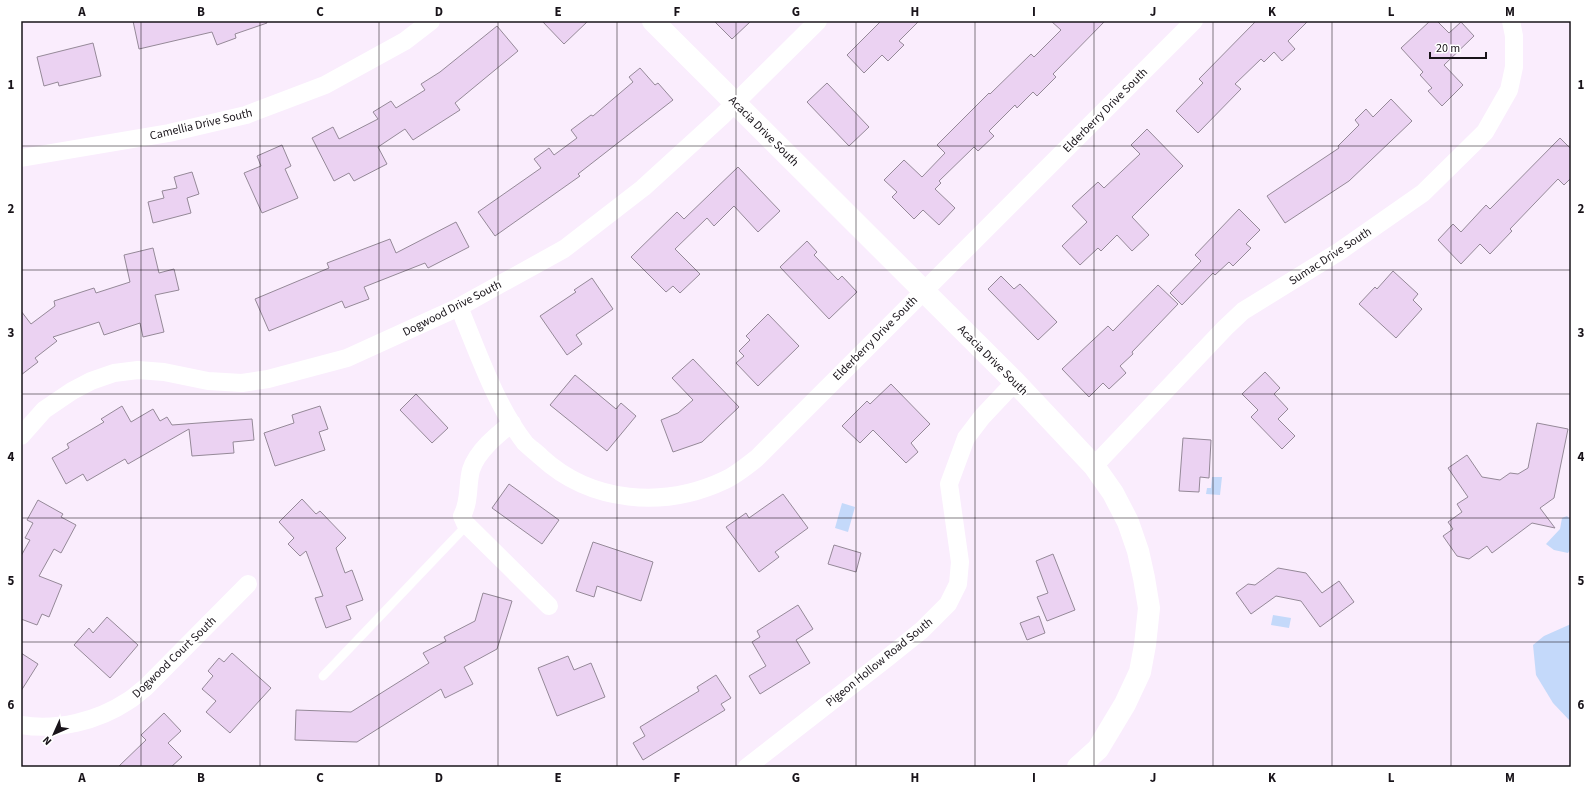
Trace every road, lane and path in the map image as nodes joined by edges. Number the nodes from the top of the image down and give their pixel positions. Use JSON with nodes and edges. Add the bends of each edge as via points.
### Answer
{"nodes":[{"id":1,"x":432,"y":21,"type":"edge"},
{"id":2,"x":653,"y":21,"type":"edge"},
{"id":3,"x":818,"y":21,"type":"edge"},
{"id":4,"x":1194,"y":21,"type":"edge"},
{"id":5,"x":1510,"y":21,"type":"edge"},
{"id":6,"x":735,"y":104,"type":"junction"},
{"id":7,"x":21,"y":158,"type":"edge"},
{"id":8,"x":923,"y":290,"type":"junction"},
{"id":9,"x":459,"y":307,"type":"junction"},
{"id":10,"x":1016,"y":382,"type":"junction"},
{"id":11,"x":512,"y":423,"type":"junction"},
{"id":12,"x":21,"y":436,"type":"edge"},
{"id":13,"x":1094,"y":466,"type":"junction"},
{"id":14,"x":467,"y":525,"type":"junction"},
{"id":15,"x":248,"y":584,"type":"dead end"},
{"id":16,"x":549,"y":606,"type":"dead end"},
{"id":17,"x":322,"y":676,"type":"dead end"},
{"id":18,"x":21,"y":725,"type":"edge"},
{"id":19,"x":747,"y":767,"type":"edge"},
{"id":20,"x":1078,"y":767,"type":"edge"}],
"edges":[{"from":1,"to":7,"type":"street","name":"Camellia Drive South","via":[[405,41],[325,85],[246,115],[169,133]]},
{"from":2,"to":6,"type":"street","name":"Acacia Drive South"},
{"from":3,"to":6,"type":"street","name":"Dogwood Drive South"},
{"from":4,"to":8,"type":"street","name":"Elderberry Drive South"},
{"from":5,"to":13,"type":"street","name":"Sumac Drive South","via":[[1514,36],[1514,66],[1509,90],[1485,132],[1423,193],[1340,251],[1243,312]]},
{"from":6,"to":8,"type":"street","name":"Acacia Drive South"},
{"from":6,"to":9,"type":"street","name":"Dogwood Drive South","via":[[643,188],[564,249]]},
{"from":8,"to":10,"type":"street","name":"Acacia Drive South"},
{"from":8,"to":11,"type":"street","name":"Elderberry Drive South","via":[[757,458],[725,480],[704,488],[678,495],[648,498],[596,491],[548,464],[526,443]]},
{"from":9,"to":11,"type":"street","name":"Elderberry Drive South","via":[[500,405]]},
{"from":9,"to":12,"type":"street","name":"Dogwood Drive South","via":[[347,358],[268,379],[242,383],[208,381],[164,372],[138,370],[114,373],[72,390],[44,410]]},
{"from":10,"to":13,"type":"street","name":"Acacia Drive South"},
{"from":10,"to":19,"type":"street","name":"Pigeon Hollow Road South","via":[[982,417],[966,438],[949,484],[960,562],[958,584],[948,604],[886,660]]},
{"from":11,"to":14,"type":"street","via":[[478,456],[472,470],[468,501],[462,516]]},
{"from":13,"to":20,"type":"street","name":"Acacia Drive South","via":[[1113,493],[1128,522],[1138,551],[1149,608],[1140,672],[1104,741]]},
{"from":14,"to":16,"type":"street"},
{"from":14,"to":17,"type":"lane"},
{"from":15,"to":18,"type":"street","name":"Dogwood Court South","via":[[145,688],[128,701],[112,710],[72,724]]}]}
